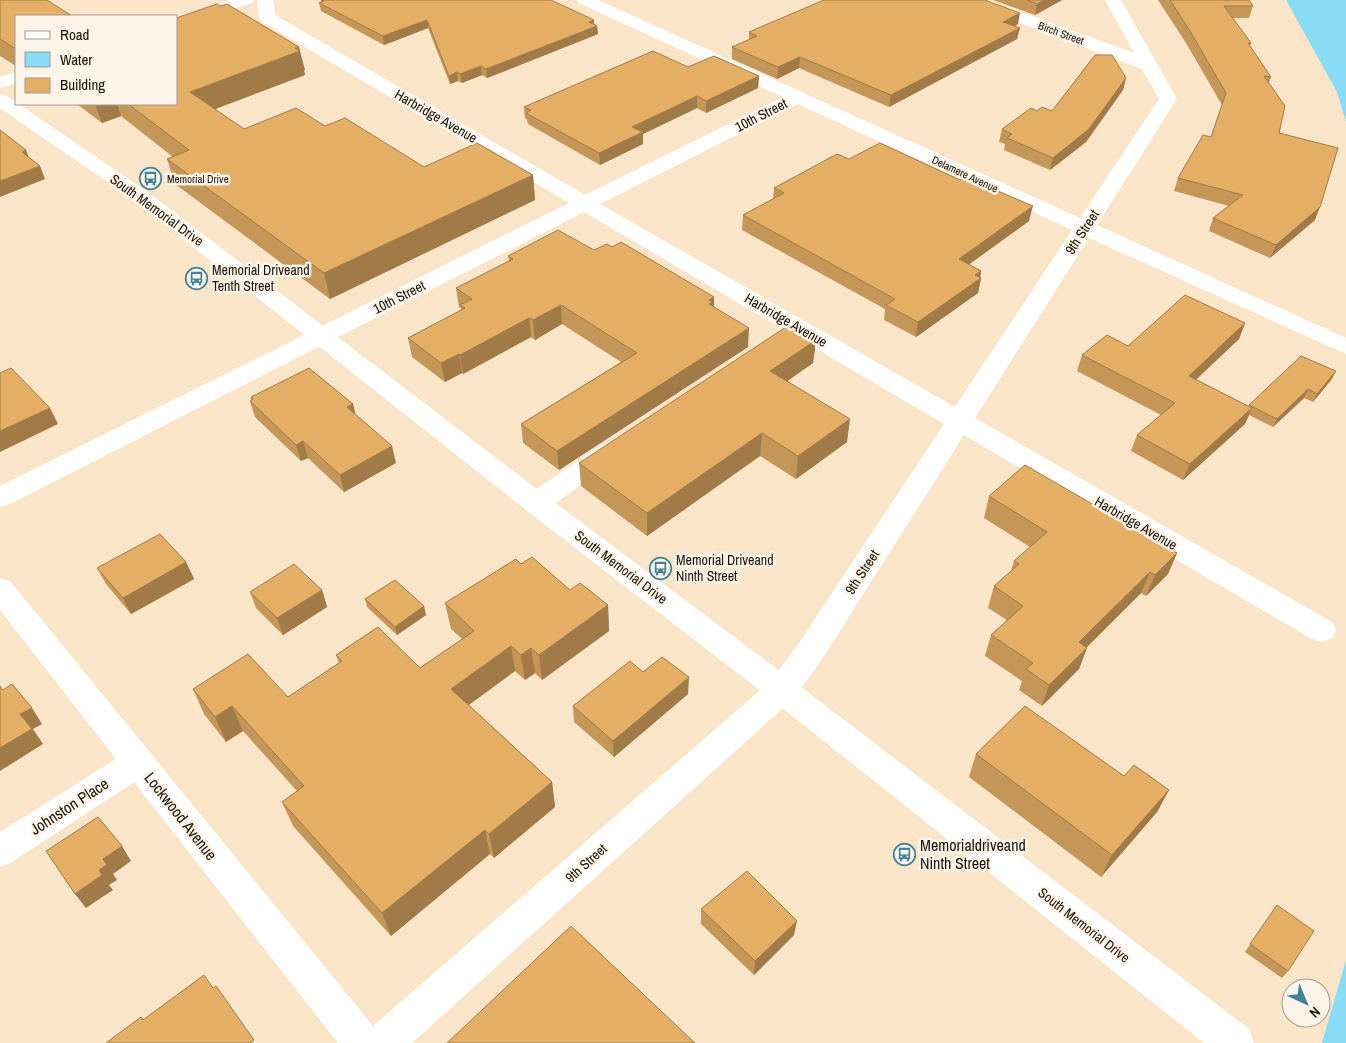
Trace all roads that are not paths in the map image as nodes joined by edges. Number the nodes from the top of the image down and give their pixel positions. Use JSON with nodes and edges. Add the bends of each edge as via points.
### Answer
{"nodes":[{"id":1,"x":246,"y":0,"type":"edge"},
{"id":2,"x":264,"y":0,"type":"edge"},
{"id":3,"x":585,"y":0,"type":"edge"},
{"id":4,"x":973,"y":0,"type":"edge"},
{"id":5,"x":1113,"y":0,"type":"edge"},
{"id":6,"x":178,"y":22,"type":"edge"},
{"id":7,"x":1149,"y":65,"type":"junction"},
{"id":8,"x":15,"y":77,"type":"edge"},
{"id":9,"x":0,"y":83,"type":"edge"},
{"id":10,"x":797,"y":97,"type":"junction"},
{"id":11,"x":0,"y":100,"type":"edge"},
{"id":12,"x":585,"y":204,"type":"junction"},
{"id":13,"x":1084,"y":228,"type":"junction"},
{"id":14,"x":798,"y":327,"type":"junction"},
{"id":15,"x":322,"y":335,"type":"junction"},
{"id":16,"x":776,"y":341,"type":"edge"},
{"id":17,"x":1346,"y":348,"type":"edge"},
{"id":18,"x":960,"y":421,"type":"junction"},
{"id":19,"x":632,"y":438,"type":"edge"},
{"id":20,"x":0,"y":497,"type":"edge"},
{"id":21,"x":536,"y":503,"type":"junction"},
{"id":22,"x":0,"y":589,"type":"edge"},
{"id":23,"x":1321,"y":630,"type":"dead end"},
{"id":24,"x":782,"y":690,"type":"junction"},
{"id":25,"x":138,"y":762,"type":"junction"},
{"id":26,"x":0,"y":851,"type":"edge"},
{"id":27,"x":362,"y":1043,"type":"edge"},
{"id":28,"x":383,"y":1043,"type":"edge"},
{"id":29,"x":1235,"y":1043,"type":"edge"}],
"edges":[{"from":1,"to":6,"type":"street"},
{"from":2,"to":12,"type":"street","name":"Harbridge Avenue","via":[[267,16]]},
{"from":3,"to":10,"type":"street","name":"Delamere Avenue"},
{"from":4,"to":7,"type":"street","name":"Birch Street"},
{"from":5,"to":7,"type":"street","name":"9th Street"},
{"from":7,"to":13,"type":"street","name":"9th Street","via":[[1168,98]]},
{"from":8,"to":9,"type":"street"},
{"from":10,"to":12,"type":"street","name":"10th Street"},
{"from":10,"to":13,"type":"street","name":"Delamere Avenue"},
{"from":11,"to":15,"type":"street","name":"South Memorial Drive","via":[[142,197]]},
{"from":12,"to":14,"type":"street","name":"Harbridge Avenue"},
{"from":12,"to":15,"type":"street","name":"10th Street"},
{"from":13,"to":17,"type":"street","name":"Delamere Avenue"},
{"from":13,"to":18,"type":"street","name":"9th Street"},
{"from":14,"to":16,"type":"street"},
{"from":14,"to":18,"type":"street","name":"Harbridge Avenue"},
{"from":15,"to":20,"type":"street","name":"10th Street"},
{"from":15,"to":21,"type":"street","name":"South Memorial Drive"},
{"from":18,"to":23,"type":"street","name":"Harbridge Avenue"},
{"from":18,"to":24,"type":"street","name":"9th Street"},
{"from":19,"to":21,"type":"street"},
{"from":21,"to":24,"type":"street","name":"South Memorial Drive"},
{"from":22,"to":25,"type":"street","name":"Lockwood Avenue"},
{"from":24,"to":28,"type":"street","name":"9th Street"},
{"from":24,"to":29,"type":"street","name":"South Memorial Drive"},
{"from":25,"to":26,"type":"street","name":"Johnston Place"},
{"from":25,"to":27,"type":"street","name":"Lockwood Avenue"}]}
